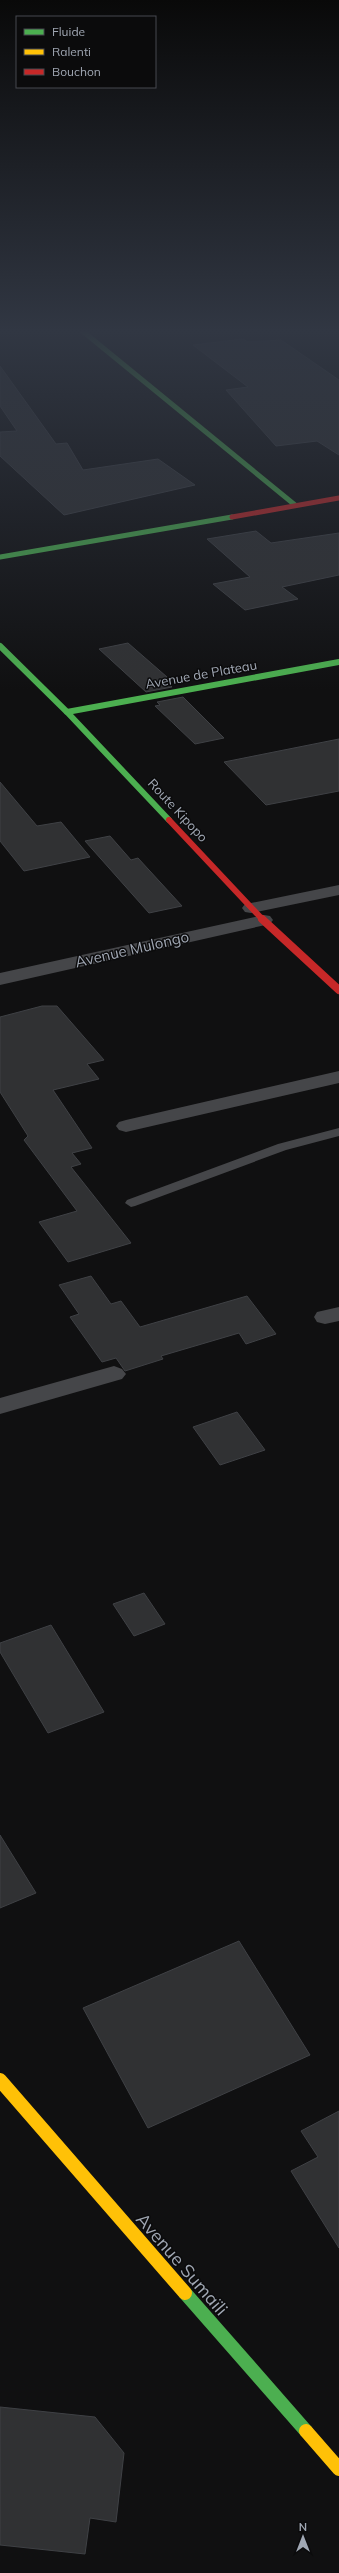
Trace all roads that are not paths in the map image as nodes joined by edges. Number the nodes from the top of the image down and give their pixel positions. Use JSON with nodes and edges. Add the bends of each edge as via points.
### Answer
{"nodes":[{"id":1,"x":228,"y":449,"type":"edge"},
{"id":2,"x":339,"y":498,"type":"edge"},
{"id":3,"x":295,"y":506,"type":"junction"},
{"id":4,"x":0,"y":557,"type":"edge"},
{"id":5,"x":0,"y":646,"type":"edge"},
{"id":6,"x":339,"y":662,"type":"edge"},
{"id":7,"x":67,"y":712,"type":"junction"},
{"id":8,"x":339,"y":890,"type":"edge"},
{"id":9,"x":258,"y":914,"type":"junction"},
{"id":10,"x":0,"y":979,"type":"edge"},
{"id":11,"x":339,"y":990,"type":"edge"},
{"id":12,"x":339,"y":1077,"type":"edge"},
{"id":13,"x":126,"y":1126,"type":"dead end"},
{"id":14,"x":339,"y":1132,"type":"edge"},
{"id":15,"x":131,"y":1203,"type":"dead end"},
{"id":16,"x":114,"y":1374,"type":"dead end"},
{"id":17,"x":0,"y":1406,"type":"edge"},
{"id":18,"x":0,"y":2080,"type":"edge"},
{"id":19,"x":339,"y":2469,"type":"edge"}],
"edges":[{"from":1,"to":3,"type":"street"},
{"from":2,"to":3,"type":"street"},
{"from":3,"to":4,"type":"street"},
{"from":5,"to":7,"type":"street","name":"Route Kipopo"},
{"from":6,"to":7,"type":"street","name":"Avenue de Plateau"},
{"from":7,"to":9,"type":"street","name":"Route Kipopo"},
{"from":8,"to":9,"type":"street","name":"Avenue Mulongo"},
{"from":9,"to":10,"type":"street","name":"Avenue Mulongo"},
{"from":9,"to":11,"type":"street","name":"Route Kipopo"},
{"from":12,"to":13,"type":"street"},
{"from":14,"to":15,"type":"lane","via":[[282,1148]]},
{"from":16,"to":17,"type":"street"},
{"from":18,"to":19,"type":"street","name":"Avenue Sumaïli"}]}
